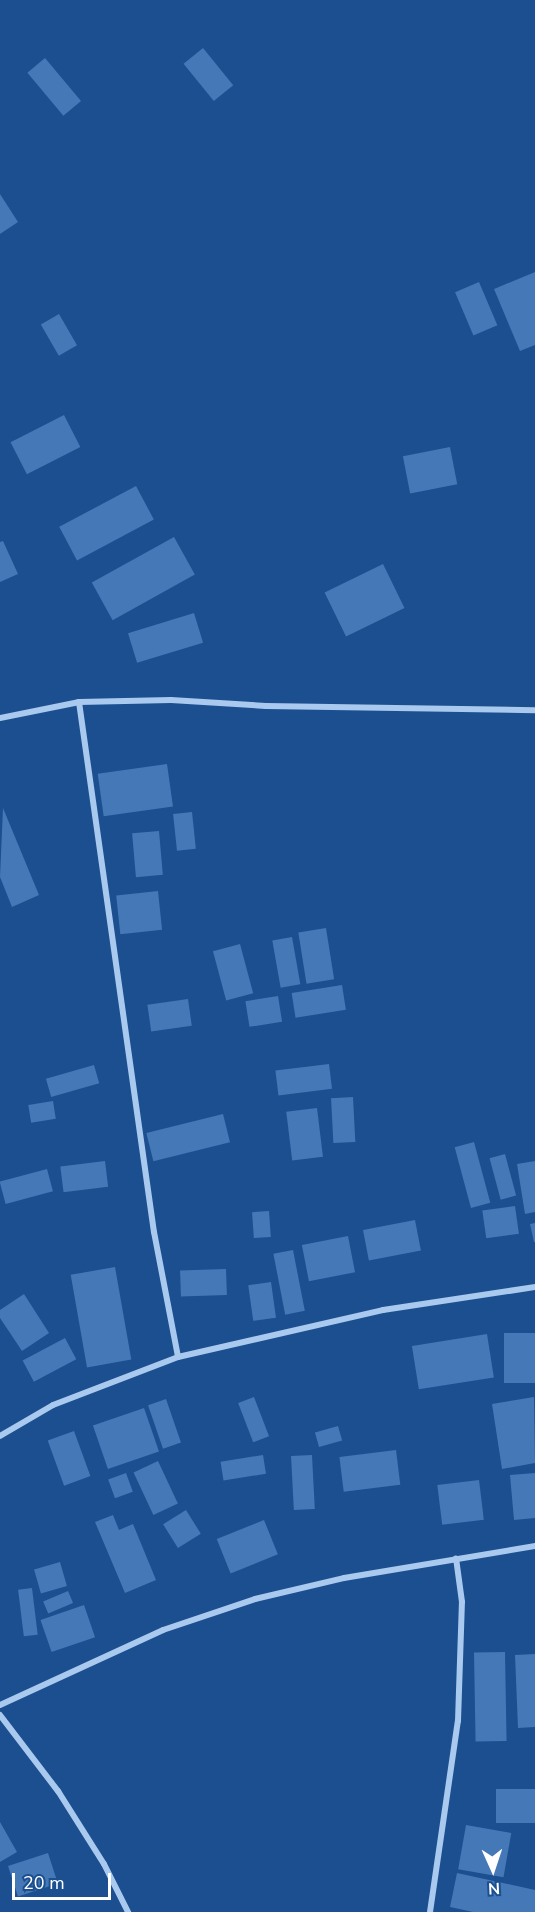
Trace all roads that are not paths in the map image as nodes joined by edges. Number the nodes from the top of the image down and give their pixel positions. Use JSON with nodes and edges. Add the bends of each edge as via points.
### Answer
{"nodes":[{"id":1,"x":79,"y":702,"type":"junction"},
{"id":2,"x":535,"y":710,"type":"edge"},
{"id":3,"x":0,"y":718,"type":"edge"},
{"id":4,"x":535,"y":1287,"type":"edge"},
{"id":5,"x":178,"y":1357,"type":"junction"},
{"id":6,"x":0,"y":1436,"type":"edge"},
{"id":7,"x":535,"y":1546,"type":"edge"},
{"id":8,"x":456,"y":1558,"type":"junction"},
{"id":9,"x":0,"y":1705,"type":"edge"},
{"id":10,"x":0,"y":1715,"type":"edge"},
{"id":11,"x":128,"y":1912,"type":"edge"},
{"id":12,"x":430,"y":1912,"type":"edge"}],
"edges":[{"from":1,"to":2,"type":"street","via":[[171,700],[266,706]]},
{"from":1,"to":3,"type":"street"},
{"from":1,"to":5,"type":"street","via":[[154,1232]]},
{"from":4,"to":5,"type":"street","via":[[383,1310]]},
{"from":5,"to":6,"type":"street","via":[[54,1405]]},
{"from":7,"to":8,"type":"street"},
{"from":8,"to":9,"type":"street","via":[[255,1599],[163,1630]]},
{"from":8,"to":12,"type":"street","via":[[462,1602],[458,1721]]},
{"from":10,"to":11,"type":"street","via":[[58,1791],[104,1864]]}]}
